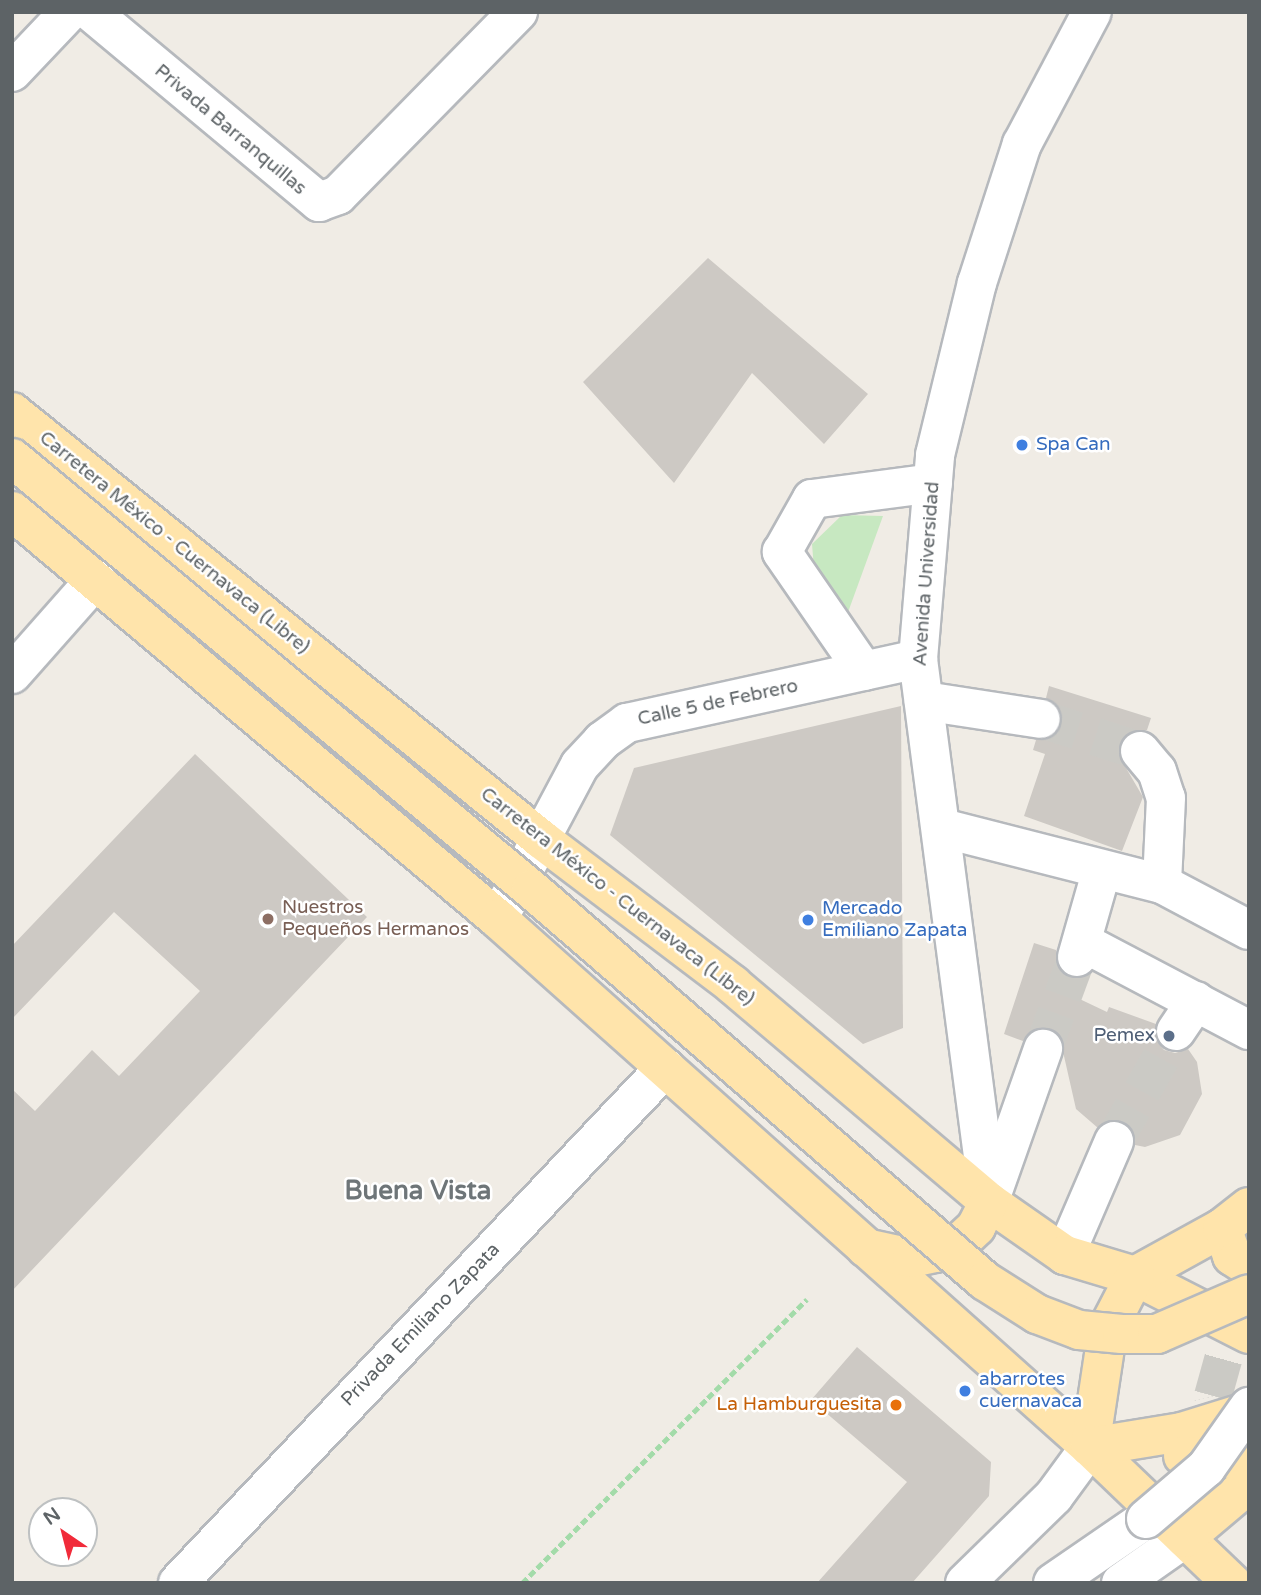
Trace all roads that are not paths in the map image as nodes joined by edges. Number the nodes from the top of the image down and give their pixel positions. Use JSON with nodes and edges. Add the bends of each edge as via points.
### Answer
{"nodes":[{"id":1,"x":69,"y":12,"type":"edge"},
{"id":2,"x":91,"y":12,"type":"edge"},
{"id":3,"x":518,"y":12,"type":"edge"},
{"id":4,"x":1091,"y":12,"type":"edge"},
{"id":5,"x":12,"y":72,"type":"edge"},
{"id":6,"x":12,"y":412,"type":"edge"},
{"id":7,"x":12,"y":458,"type":"edge"},
{"id":8,"x":933,"y":483,"type":"junction"},
{"id":9,"x":12,"y":511,"type":"edge"},
{"id":10,"x":96,"y":579,"type":"junction"},
{"id":11,"x":918,"y":659,"type":"junction"},
{"id":12,"x":864,"y":671,"type":"junction"},
{"id":13,"x":12,"y":674,"type":"edge"},
{"id":14,"x":924,"y":701,"type":"junction"},
{"id":15,"x":1041,"y":719,"type":"tunnel mouth"},
{"id":16,"x":1140,"y":751,"type":"tunnel mouth"},
{"id":17,"x":942,"y":828,"type":"junction"},
{"id":18,"x":541,"y":839,"type":"junction"},
{"id":19,"x":1102,"y":869,"type":"junction"},
{"id":20,"x":1162,"y":884,"type":"junction"},
{"id":21,"x":498,"y":919,"type":"junction"},
{"id":22,"x":1249,"y":930,"type":"edge"},
{"id":23,"x":1249,"y":1030,"type":"edge"},
{"id":24,"x":1043,"y":1049,"type":"tunnel mouth"},
{"id":25,"x":665,"y":1068,"type":"junction"},
{"id":26,"x":1114,"y":1141,"type":"tunnel mouth"},
{"id":27,"x":989,"y":1202,"type":"junction"},
{"id":28,"x":1235,"y":1217,"type":"edge"},
{"id":29,"x":865,"y":1248,"type":"junction"},
{"id":30,"x":1065,"y":1255,"type":"junction"},
{"id":31,"x":1249,"y":1267,"type":"edge"},
{"id":32,"x":1135,"y":1276,"type":"junction"},
{"id":33,"x":1249,"y":1294,"type":"edge"},
{"id":34,"x":1249,"y":1335,"type":"edge"},
{"id":35,"x":1249,"y":1409,"type":"edge"},
{"id":36,"x":1090,"y":1447,"type":"junction"},
{"id":37,"x":1249,"y":1460,"type":"edge"},
{"id":38,"x":1249,"y":1484,"type":"edge"},
{"id":39,"x":1185,"y":1538,"type":"junction"},
{"id":40,"x":178,"y":1583,"type":"edge"},
{"id":41,"x":965,"y":1583,"type":"edge"},
{"id":42,"x":1053,"y":1583,"type":"edge"},
{"id":43,"x":1121,"y":1583,"type":"edge"},
{"id":44,"x":1232,"y":1583,"type":"edge"}],
"edges":[{"from":1,"to":5,"type":"street"},
{"from":2,"to":3,"type":"street","name":"Privada Barranquillas","via":[[319,202],[338,195]]},
{"from":4,"to":8,"type":"street","name":"Avenida Universidad","via":[[1023,144],[977,283],[935,455]]},
{"from":6,"to":18,"type":"main road","name":"Carretera México - Cuernavaca (Libre)"},
{"from":7,"to":33,"type":"main road","bridge":true,"via":[[531,889],[985,1280],[1037,1314],[1079,1330],[1122,1334],[1157,1334]]},
{"from":8,"to":11,"type":"street","name":"Avenida Universidad"},
{"from":8,"to":12,"type":"street","via":[[812,499],[782,552]]},
{"from":9,"to":10,"type":"main road"},
{"from":10,"to":13,"type":"street"},
{"from":10,"to":21,"type":"main road"},
{"from":11,"to":12,"type":"street","name":"Calle 5 de Febrero"},
{"from":11,"to":14,"type":"street","name":"Avenida Universidad"},
{"from":12,"to":18,"type":"street","name":"Calle 5 de Febrero","via":[[627,723],[580,765]]},
{"from":14,"to":15,"type":"street"},
{"from":14,"to":17,"type":"street","name":"Avenida Universidad"},
{"from":16,"to":20,"type":"street","via":[[1157,771],[1166,798]]},
{"from":17,"to":19,"type":"street"},
{"from":17,"to":27,"type":"street","name":"Avenida Universidad"},
{"from":18,"to":21,"type":"street","name":"Calle 5 de Febrero"},
{"from":18,"to":27,"type":"main road","name":"Carretera México - Cuernavaca (Libre)","via":[[733,985]]},
{"from":19,"to":20,"type":"street"},
{"from":19,"to":23,"type":"street","via":[[1080,950],[1186,1016]]},
{"from":20,"to":22,"type":"street"},
{"from":21,"to":25,"type":"main road"},
{"from":24,"to":27,"type":"street"},
{"from":25,"to":29,"type":"main road"},
{"from":25,"to":40,"type":"street","name":"Privada Emiliano Zapata"},
{"from":26,"to":30,"type":"street"},
{"from":27,"to":29,"type":"main road","via":[[976,1227],[958,1244],[935,1253],[912,1258]]},
{"from":27,"to":30,"type":"main road","name":"Carretera México - Cuernavaca (Libre)"},
{"from":28,"to":31,"type":"main road","via":[[1232,1256]]},
{"from":28,"to":32,"type":"main road"},
{"from":29,"to":36,"type":"main road"},
{"from":30,"to":32,"type":"main road","name":"Carretera México - Cuernavaca (Libre)"},
{"from":32,"to":34,"type":"main road","name":"Carretera México - Cuernavaca (Libre)"},
{"from":32,"to":36,"type":"main road","via":[[1108,1328]]},
{"from":35,"to":36,"type":"main road","via":[[1182,1432]]},
{"from":35,"to":42,"type":"street","bridge":true,"via":[[1226,1444],[1181,1492]]},
{"from":36,"to":37,"type":"main road"},
{"from":36,"to":39,"type":"main road"},
{"from":36,"to":41,"type":"street","via":[[1054,1496]]},
{"from":38,"to":39,"type":"main road"},
{"from":39,"to":43,"type":"street"},
{"from":39,"to":44,"type":"main road"}]}
